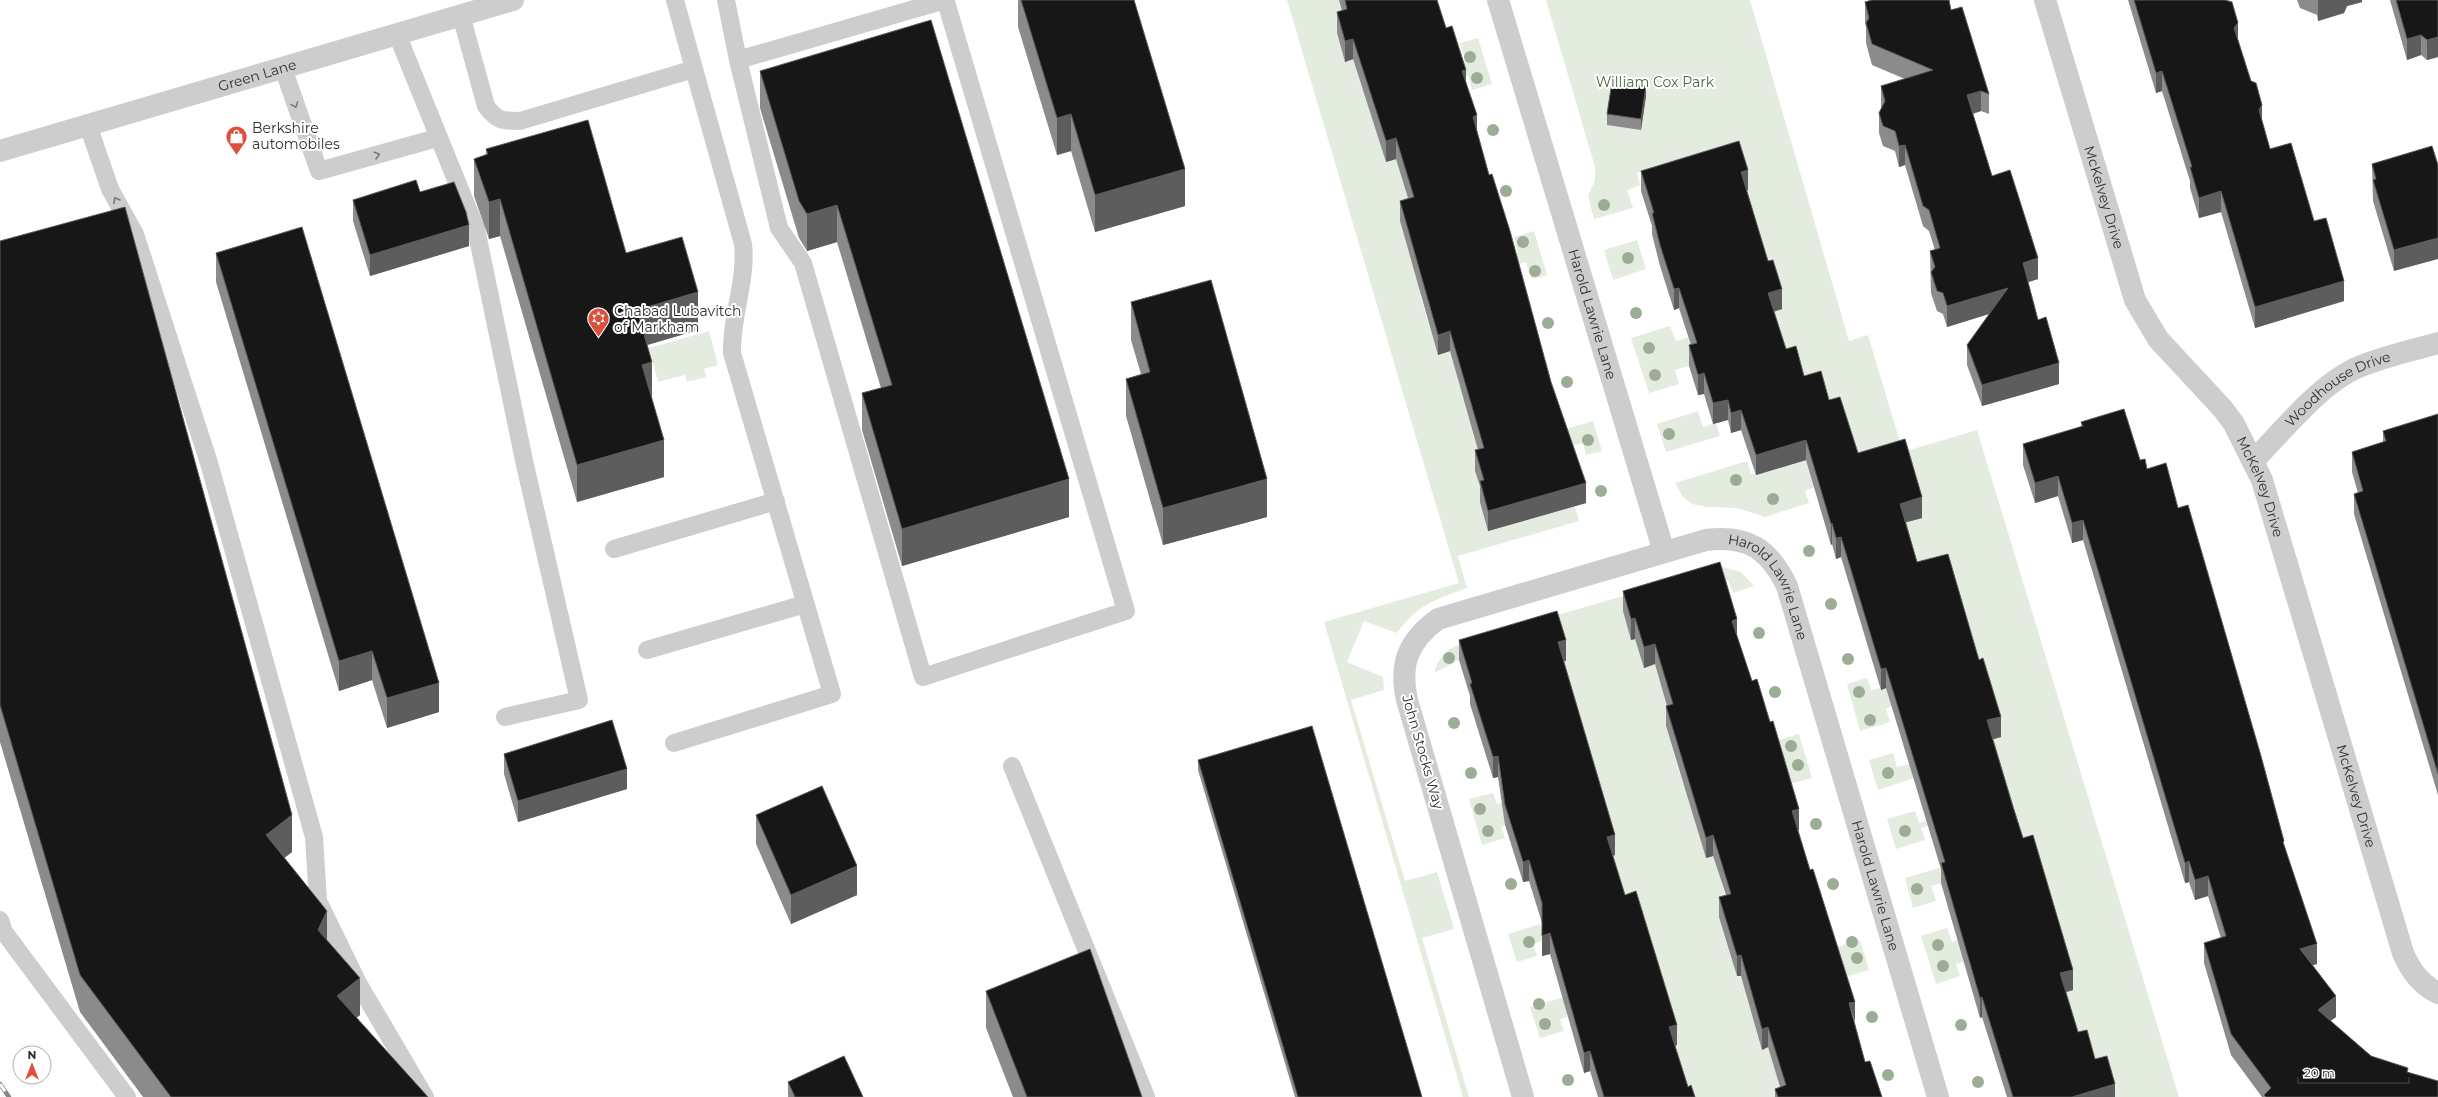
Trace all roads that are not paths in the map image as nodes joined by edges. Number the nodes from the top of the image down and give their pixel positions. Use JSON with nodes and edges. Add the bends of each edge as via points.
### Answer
{"nodes":[{"id":1,"x":675,"y":0,"type":"edge"},
{"id":2,"x":726,"y":0,"type":"edge"},
{"id":3,"x":1498,"y":0,"type":"edge"},
{"id":4,"x":2044,"y":0,"type":"edge"},
{"id":5,"x":946,"y":1,"type":"edge"},
{"id":6,"x":500,"y":2,"type":"edge"},
{"id":7,"x":461,"y":15,"type":"junction"},
{"id":8,"x":397,"y":34,"type":"junction"},
{"id":9,"x":738,"y":60,"type":"junction"},
{"id":10,"x":283,"y":68,"type":"junction"},
{"id":11,"x":694,"y":69,"type":"junction"},
{"id":12,"x":88,"y":125,"type":"junction"},
{"id":13,"x":437,"y":138,"type":"junction"},
{"id":14,"x":0,"y":150,"type":"edge"},
{"id":15,"x":2438,"y":343,"type":"edge"},
{"id":16,"x":2253,"y":461,"type":"junction"},
{"id":17,"x":776,"y":501,"type":"junction"},
{"id":18,"x":614,"y":549,"type":"dead end"},
{"id":19,"x":1664,"y":552,"type":"junction"},
{"id":20,"x":805,"y":604,"type":"junction"},
{"id":21,"x":647,"y":650,"type":"dead end"},
{"id":22,"x":505,"y":716,"type":"dead end"},
{"id":23,"x":674,"y":742,"type":"dead end"},
{"id":24,"x":1012,"y":766,"type":"dead end"},
{"id":25,"x":0,"y":920,"type":"edge"},
{"id":26,"x":2438,"y":993,"type":"edge"},
{"id":27,"x":127,"y":1097,"type":"edge"},
{"id":28,"x":425,"y":1097,"type":"edge"},
{"id":29,"x":1146,"y":1097,"type":"edge"},
{"id":30,"x":1523,"y":1097,"type":"edge"},
{"id":31,"x":1938,"y":1097,"type":"edge"}],
"edges":[{"from":1,"to":11,"type":"lane"},
{"from":2,"to":9,"type":"lane"},
{"from":3,"to":19,"type":"street","name":"Harold Lawrie Lane"},
{"from":4,"to":16,"type":"street","name":"McKelvey Drive","via":[[2135,300],[2158,339],[2224,409]]},
{"from":5,"to":9,"type":"lane"},
{"from":5,"to":9,"type":"lane","via":[[1126,611],[923,677],[803,263],[779,228]]},
{"from":6,"to":7,"type":"street","name":"Green Lane"},
{"from":7,"to":8,"type":"street","name":"Green Lane"},
{"from":7,"to":11,"type":"lane","via":[[486,106],[494,117],[505,121],[520,121]]},
{"from":8,"to":10,"type":"street","name":"Green Lane"},
{"from":8,"to":13,"type":"lane"},
{"from":10,"to":12,"type":"street","name":"Green Lane"},
{"from":10,"to":13,"type":"lane","one_way":true,"via":[[319,171]]},
{"from":11,"to":17,"type":"lane","via":[[743,244],[743,273],[733,317],[732,353]]},
{"from":12,"to":14,"type":"street","name":"Green Lane"},
{"from":28,"to":12,"type":"lane","one_way":true,"via":[[358,983],[318,901],[314,837],[209,463],[135,234],[110,189]]},
{"from":13,"to":22,"type":"lane","via":[[476,229],[525,465],[579,700]]},
{"from":15,"to":16,"type":"street","name":"Woodhouse Drive","via":[[2375,361],[2354,369],[2334,381]]},
{"from":16,"to":26,"type":"street","name":"McKelvey Drive","via":[[2268,500],[2403,953],[2413,973],[2421,982]]},
{"from":17,"to":18,"type":"lane"},
{"from":17,"to":20,"type":"lane"},
{"from":19,"to":30,"type":"street","name":"John Stocks Way","via":[[1438,619],[1417,637],[1406,662],[1407,700]]},
{"from":19,"to":31,"type":"street","name":"Harold Lawrie Lane","via":[[1706,540],[1739,540],[1751,544],[1770,557],[1782,576],[1791,597]]},
{"from":20,"to":21,"type":"lane"},
{"from":20,"to":23,"type":"lane","via":[[832,694]]},
{"from":24,"to":29,"type":"lane"},
{"from":25,"to":27,"type":"lane","via":[[9,938]]}]}
